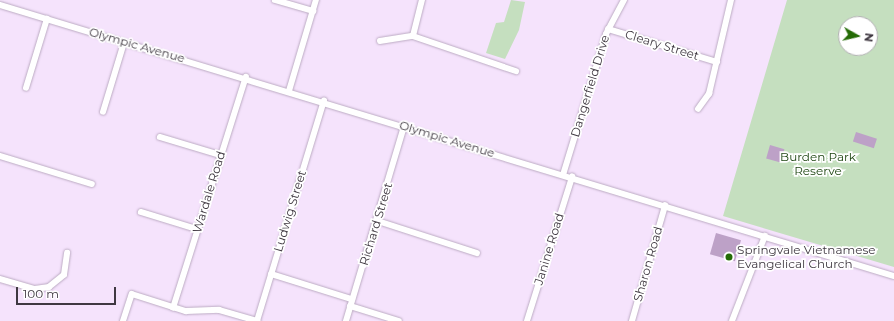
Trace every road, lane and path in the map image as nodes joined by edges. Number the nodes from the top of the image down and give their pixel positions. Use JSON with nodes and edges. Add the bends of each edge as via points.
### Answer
{"nodes":[{"id":1,"x":276,"y":0,"type":"edge"},
{"id":2,"x":316,"y":0,"type":"edge"},
{"id":3,"x":422,"y":0,"type":"edge"},
{"id":4,"x":624,"y":0,"type":"edge"},
{"id":5,"x":731,"y":0,"type":"edge"},
{"id":6,"x":0,"y":5,"type":"edge"},
{"id":7,"x":313,"y":11,"type":"junction"},
{"id":8,"x":47,"y":19,"type":"junction"},
{"id":9,"x":608,"y":29,"type":"junction"},
{"id":10,"x":413,"y":36,"type":"junction"},
{"id":11,"x":380,"y":41,"type":"dead end"},
{"id":12,"x":124,"y":43,"type":"junction"},
{"id":13,"x":717,"y":62,"type":"junction"},
{"id":14,"x":516,"y":71,"type":"dead end"},
{"id":15,"x":246,"y":77,"type":"junction"},
{"id":16,"x":26,"y":88,"type":"dead end"},
{"id":17,"x":289,"y":91,"type":"junction"},
{"id":18,"x":324,"y":102,"type":"junction"},
{"id":19,"x":698,"y":109,"type":"dead end"},
{"id":20,"x":103,"y":112,"type":"dead end"},
{"id":21,"x":404,"y":126,"type":"junction"},
{"id":22,"x":160,"y":137,"type":"dead end"},
{"id":23,"x":220,"y":155,"type":"junction"},
{"id":24,"x":0,"y":156,"type":"edge"},
{"id":25,"x":563,"y":175,"type":"junction"},
{"id":26,"x":572,"y":178,"type":"junction"},
{"id":27,"x":92,"y":184,"type":"dead end"},
{"id":28,"x":665,"y":206,"type":"junction"},
{"id":29,"x":141,"y":212,"type":"dead end"},
{"id":30,"x":378,"y":221,"type":"junction"},
{"id":31,"x":197,"y":229,"type":"junction"},
{"id":32,"x":765,"y":236,"type":"junction"},
{"id":33,"x":67,"y":253,"type":"dead end"},
{"id":34,"x":477,"y":253,"type":"dead end"},
{"id":35,"x":271,"y":274,"type":"junction"},
{"id":36,"x":894,"y":276,"type":"edge"},
{"id":37,"x":0,"y":280,"type":"edge"},
{"id":38,"x":352,"y":299,"type":"junction"},
{"id":39,"x":350,"y":306,"type":"junction"},
{"id":40,"x":173,"y":308,"type":"junction"},
{"id":41,"x":124,"y":321,"type":"edge"},
{"id":42,"x":256,"y":321,"type":"edge"},
{"id":43,"x":346,"y":321,"type":"edge"},
{"id":44,"x":399,"y":321,"type":"edge"},
{"id":45,"x":527,"y":321,"type":"edge"},
{"id":46,"x":632,"y":321,"type":"edge"},
{"id":47,"x":732,"y":321,"type":"edge"}],
"edges":[{"from":1,"to":7,"type":"street"},
{"from":2,"to":7,"type":"street"},
{"from":3,"to":10,"type":"street"},
{"from":4,"to":9,"type":"street","name":"Dangerfield Drive"},
{"from":5,"to":13,"type":"street"},
{"from":6,"to":8,"type":"street","name":"Olympic Avenue"},
{"from":7,"to":17,"type":"street"},
{"from":8,"to":12,"type":"street","name":"Olympic Avenue"},
{"from":8,"to":16,"type":"street"},
{"from":9,"to":13,"type":"street","name":"Cleary Street"},
{"from":9,"to":25,"type":"street","name":"Dangerfield Drive"},
{"from":10,"to":11,"type":"street"},
{"from":10,"to":14,"type":"street"},
{"from":12,"to":15,"type":"street","name":"Olympic Avenue"},
{"from":12,"to":20,"type":"street"},
{"from":13,"to":19,"type":"street","via":[[708,99]]},
{"from":15,"to":17,"type":"street","name":"Olympic Avenue"},
{"from":15,"to":23,"type":"street","name":"Wardale Road"},
{"from":17,"to":18,"type":"street","name":"Olympic Avenue"},
{"from":18,"to":21,"type":"street","name":"Olympic Avenue"},
{"from":18,"to":35,"type":"street","name":"Ludwig Street"},
{"from":21,"to":25,"type":"street","name":"Olympic Avenue"},
{"from":21,"to":30,"type":"street","name":"Richard Street"},
{"from":22,"to":23,"type":"street"},
{"from":23,"to":31,"type":"street","name":"Wardale Road"},
{"from":24,"to":27,"type":"street"},
{"from":25,"to":26,"type":"street","name":"Olympic Avenue"},
{"from":26,"to":28,"type":"street","name":"Olympic Avenue"},
{"from":26,"to":45,"type":"street","name":"Janine Road"},
{"from":28,"to":32,"type":"street","name":"Olympic Avenue"},
{"from":28,"to":46,"type":"street","name":"Sharon Road"},
{"from":29,"to":31,"type":"street"},
{"from":30,"to":34,"type":"street"},
{"from":30,"to":38,"type":"street","name":"Richard Street"},
{"from":31,"to":40,"type":"street","name":"Wardale Road"},
{"from":32,"to":36,"type":"street","name":"Olympic Avenue"},
{"from":32,"to":47,"type":"street"},
{"from":33,"to":37,"type":"street","via":[[64,276],[49,287],[30,289]]},
{"from":35,"to":38,"type":"street"},
{"from":35,"to":42,"type":"street","name":"Ludwig Street"},
{"from":38,"to":39,"type":"street","name":"Richard Street"},
{"from":39,"to":43,"type":"street","name":"Richard Street"},
{"from":39,"to":44,"type":"street"},
{"from":40,"to":41,"type":"street","via":[[132,294]]},
{"from":40,"to":42,"type":"street","via":[[219,310]]}]}
